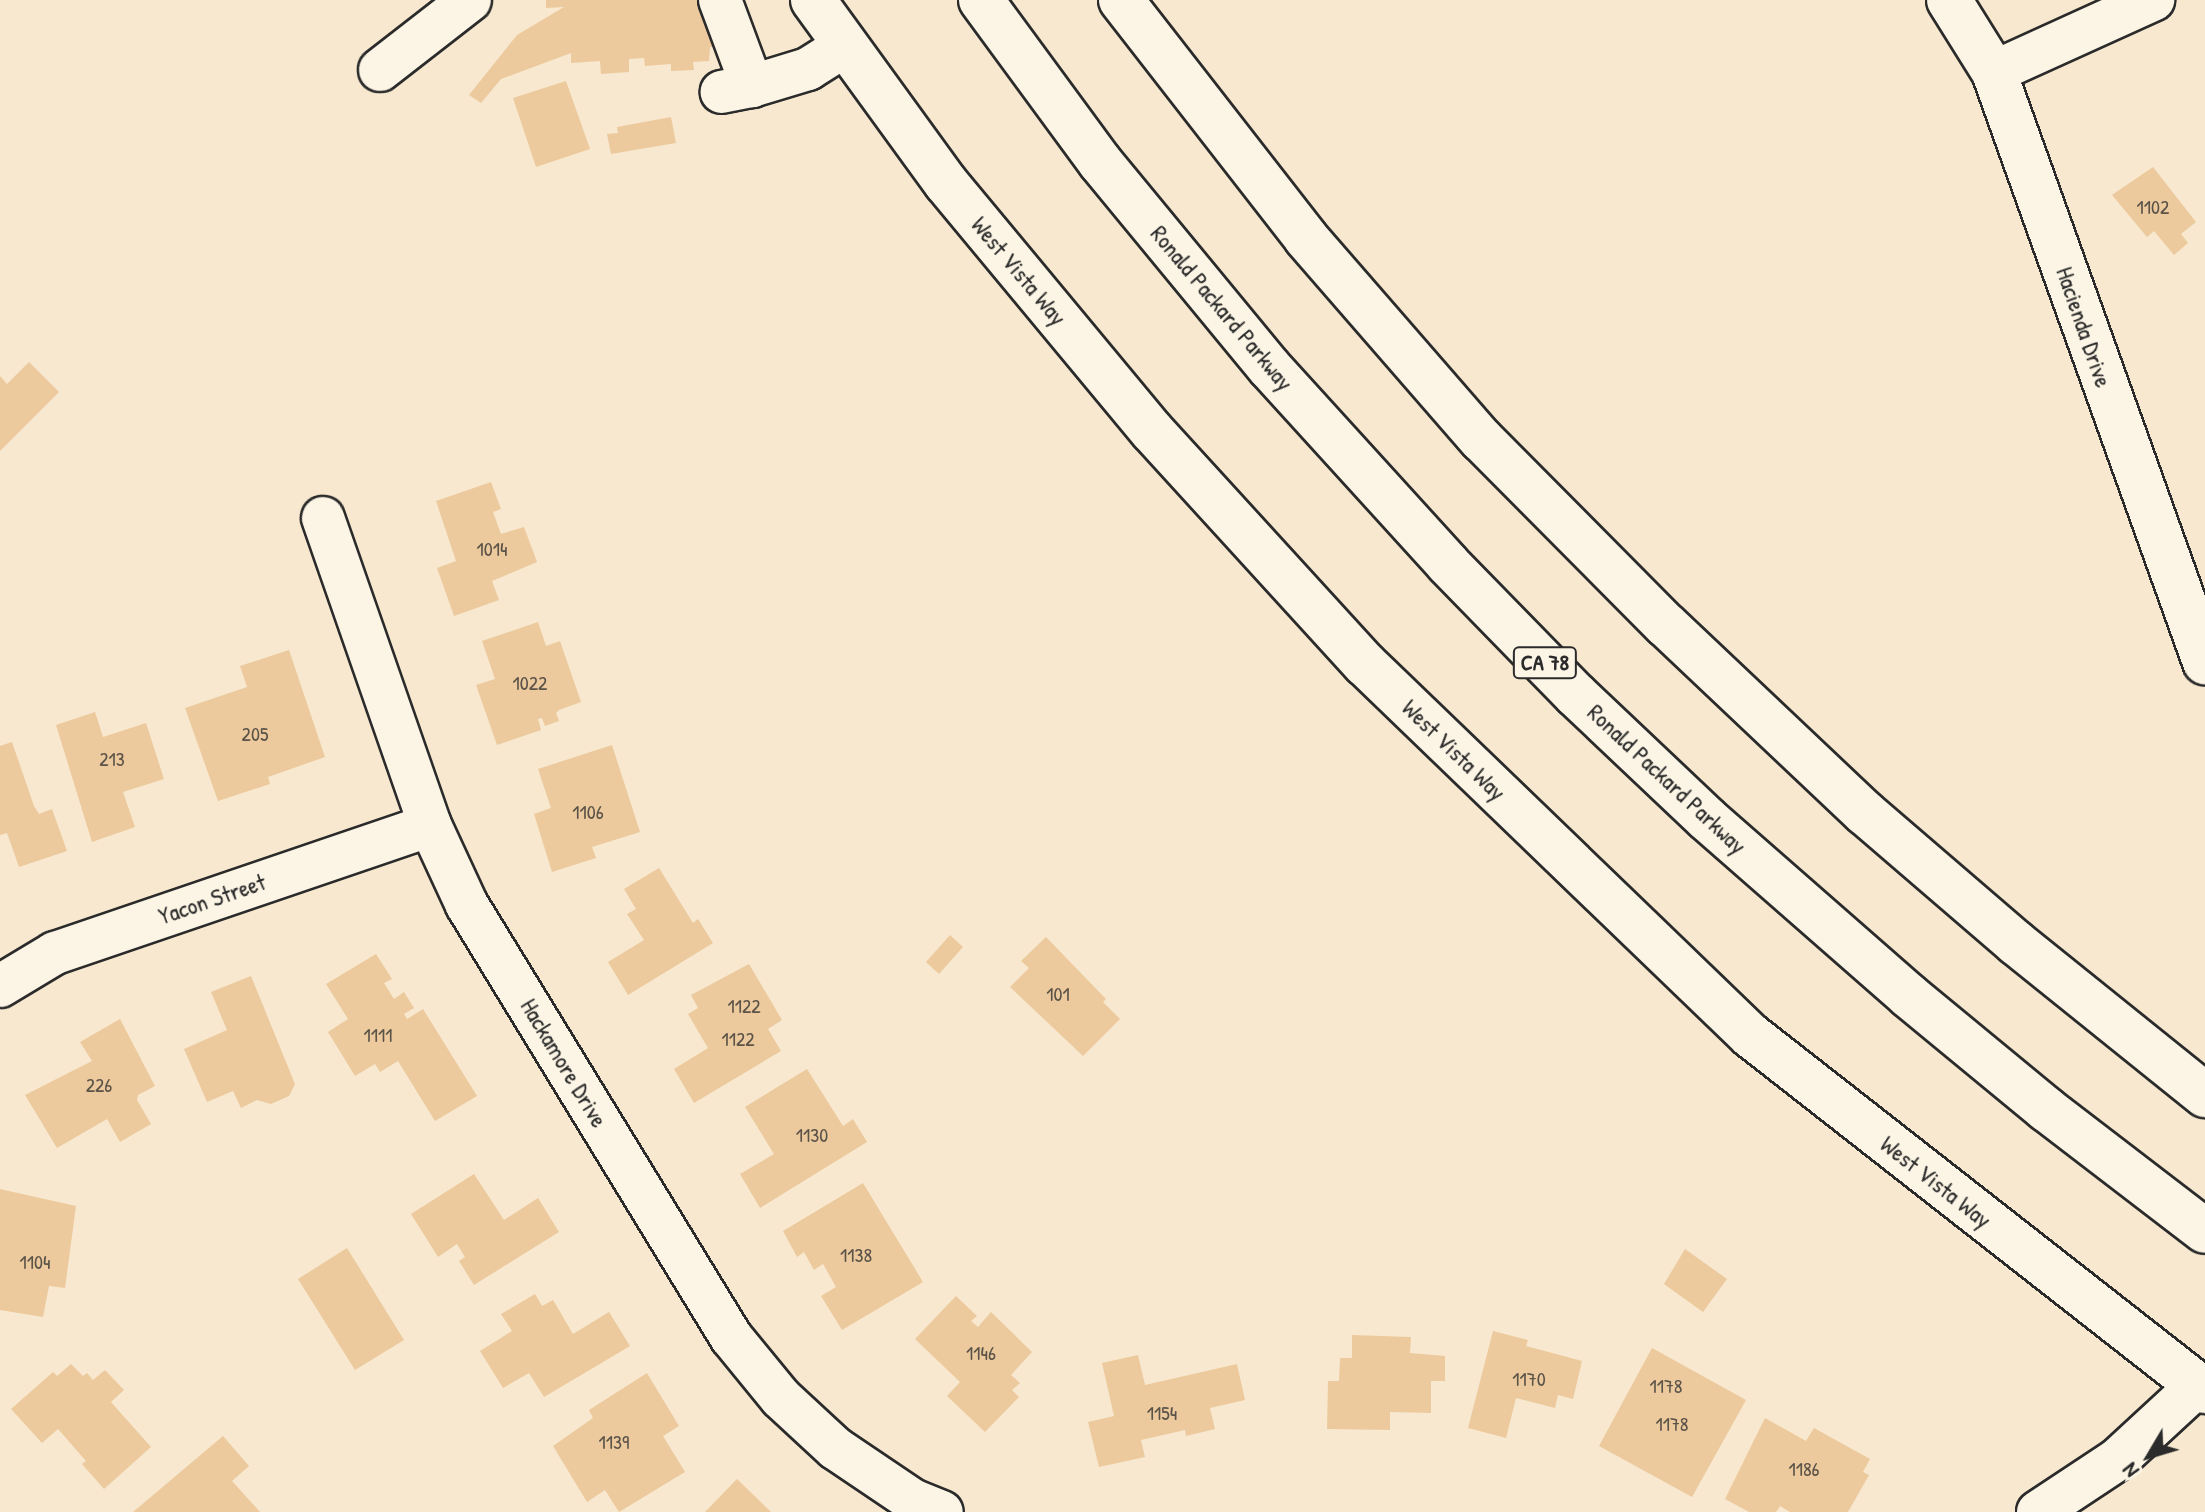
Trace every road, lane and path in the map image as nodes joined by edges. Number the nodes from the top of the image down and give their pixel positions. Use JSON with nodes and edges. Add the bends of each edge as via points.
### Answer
{"nodes":[{"id":1,"x":470,"y":0,"type":"edge"},
{"id":2,"x":720,"y":0,"type":"edge"},
{"id":3,"x":813,"y":0,"type":"edge"},
{"id":4,"x":981,"y":0,"type":"edge"},
{"id":5,"x":1121,"y":0,"type":"edge"},
{"id":6,"x":1949,"y":0,"type":"edge"},
{"id":7,"x":2153,"y":0,"type":"edge"},
{"id":8,"x":846,"y":45,"type":"junction"},
{"id":9,"x":380,"y":70,"type":"dead end"},
{"id":10,"x":1994,"y":72,"type":"junction"},
{"id":11,"x":323,"y":518,"type":"dead end"},
{"id":12,"x":2205,"y":662,"type":"edge"},
{"id":13,"x":430,"y":825,"type":"junction"},
{"id":14,"x":0,"y":986,"type":"edge"},
{"id":15,"x":2205,"y":1095,"type":"edge"},
{"id":16,"x":2205,"y":1231,"type":"edge"},
{"id":17,"x":2201,"y":1388,"type":"edge"},
{"id":18,"x":942,"y":1512,"type":"edge"},
{"id":19,"x":2038,"y":1512,"type":"edge"}],
"edges":[{"from":1,"to":9,"type":"street"},
{"from":2,"to":8,"type":"street","via":[[737,89],[808,69]]},
{"from":3,"to":8,"type":"main road","name":"West Vista Way"},
{"from":4,"to":16,"type":"main road","name":"Ronald Packard Parkway","number":"CA 78","via":[[1100,162],[1269,367],[1448,564],[1566,684],[1707,819],[1909,996]]},
{"from":5,"to":15,"type":"main road","via":[[1306,238],[1514,472],[1865,813]]},
{"from":6,"to":10,"type":"main road","name":"Hacienda Drive"},
{"from":7,"to":10,"type":"street"},
{"from":8,"to":17,"type":"main road","name":"West Vista Way","via":[[946,183],[1152,431],[1365,664],[1750,1035]]},
{"from":10,"to":12,"type":"main road","name":"Hacienda Drive"},
{"from":11,"to":13,"type":"street","name":"Hackamore Drive"},
{"from":13,"to":14,"type":"street","name":"Yacon Street","via":[[55,953]]},
{"from":13,"to":18,"type":"street","name":"Hackamore Drive","via":[[467,905],[731,1337],[781,1398],[835,1448],[912,1500]]},
{"from":17,"to":19,"type":"street","via":[[2118,1459]]}]}
